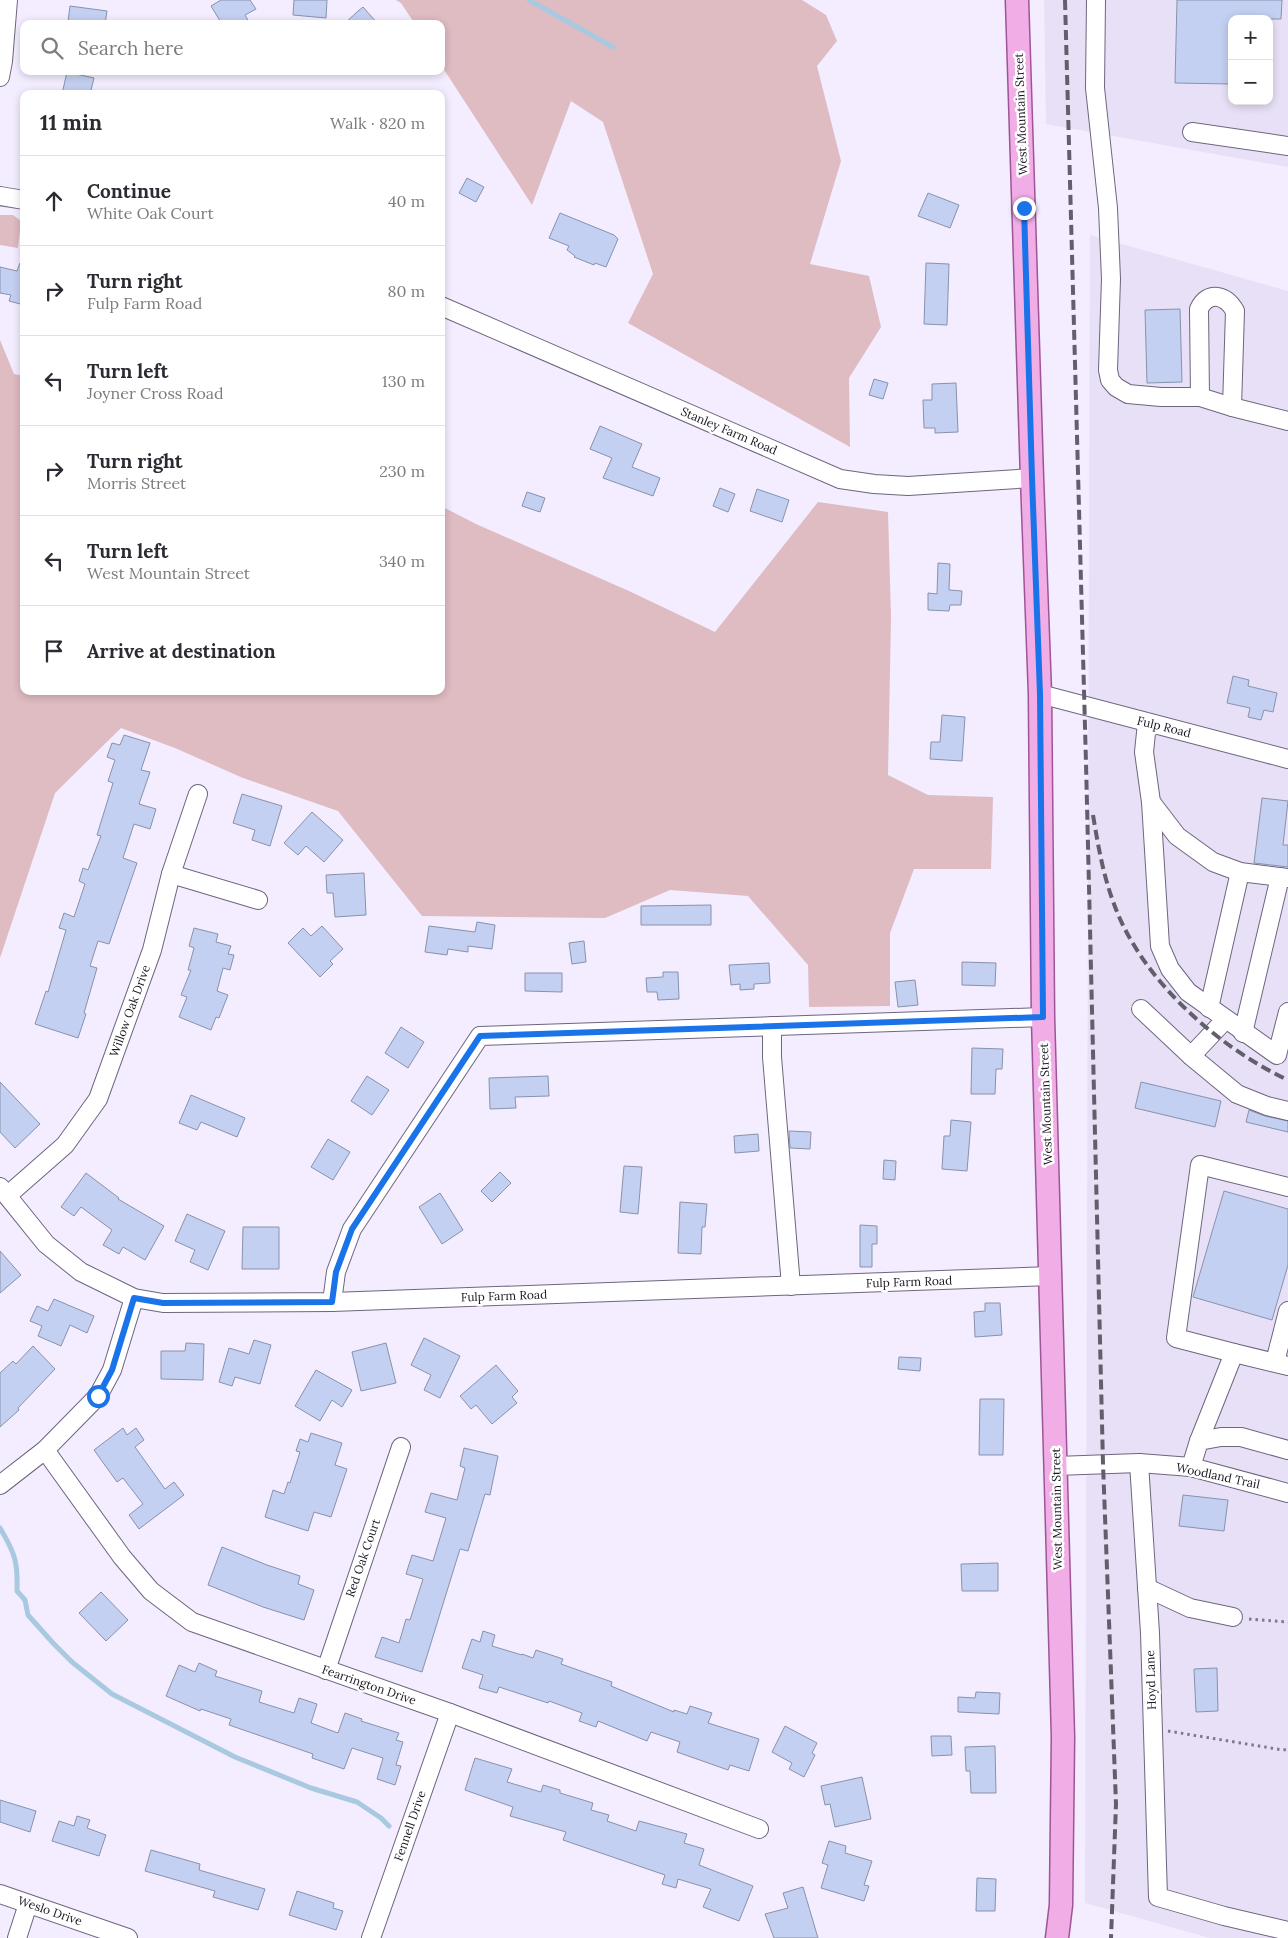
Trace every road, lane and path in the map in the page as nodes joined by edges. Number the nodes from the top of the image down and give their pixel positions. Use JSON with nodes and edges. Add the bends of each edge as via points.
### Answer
{"nodes":[{"id":1,"x":8,"y":0,"type":"edge"},
{"id":2,"x":1017,"y":0,"type":"edge"},
{"id":3,"x":1096,"y":0,"type":"edge"},
{"id":4,"x":0,"y":78,"type":"edge"},
{"id":5,"x":1192,"y":132,"type":"dead end"},
{"id":6,"x":1288,"y":146,"type":"edge"},
{"id":7,"x":0,"y":196,"type":"edge"},
{"id":8,"x":20,"y":199,"type":"edge"},
{"id":9,"x":445,"y":308,"type":"edge"},
{"id":10,"x":1200,"y":397,"type":"junction"},
{"id":11,"x":1232,"y":407,"type":"junction"},
{"id":12,"x":1288,"y":421,"type":"edge"},
{"id":13,"x":1032,"y":478,"type":"junction"},
{"id":14,"x":1040,"y":694,"type":"junction"},
{"id":15,"x":1147,"y":723,"type":"junction"},
{"id":16,"x":1288,"y":759,"type":"edge"},
{"id":17,"x":198,"y":794,"type":"dead end"},
{"id":18,"x":1151,"y":802,"type":"junction"},
{"id":19,"x":1240,"y":872,"type":"junction"},
{"id":20,"x":171,"y":874,"type":"junction"},
{"id":21,"x":1284,"y":878,"type":"edge"},
{"id":22,"x":258,"y":900,"type":"dead end"},
{"id":23,"x":1209,"y":1008,"type":"junction"},
{"id":24,"x":1141,"y":1010,"type":"dead end"},
{"id":25,"x":1288,"y":1012,"type":"edge"},
{"id":26,"x":1043,"y":1017,"type":"junction"},
{"id":27,"x":1225,"y":1020,"type":"junction"},
{"id":28,"x":772,"y":1026,"type":"junction"},
{"id":29,"x":1243,"y":1033,"type":"junction"},
{"id":30,"x":1191,"y":1056,"type":"junction"},
{"id":31,"x":1288,"y":1111,"type":"edge"},
{"id":32,"x":1288,"y":1187,"type":"edge"},
{"id":33,"x":4,"y":1191,"type":"edge"},
{"id":34,"x":1051,"y":1276,"type":"junction"},
{"id":35,"x":791,"y":1286,"type":"junction"},
{"id":36,"x":134,"y":1298,"type":"junction"},
{"id":37,"x":332,"y":1302,"type":"junction"},
{"id":38,"x":1288,"y":1311,"type":"edge"},
{"id":39,"x":1234,"y":1353,"type":"junction"},
{"id":40,"x":1284,"y":1360,"type":"edge"},
{"id":41,"x":1199,"y":1441,"type":"junction"},
{"id":42,"x":401,"y":1447,"type":"dead end"},
{"id":43,"x":45,"y":1450,"type":"junction"},
{"id":44,"x":1288,"y":1450,"type":"edge"},
{"id":45,"x":1139,"y":1463,"type":"junction"},
{"id":46,"x":1056,"y":1466,"type":"junction"},
{"id":47,"x":1191,"y":1468,"type":"junction"},
{"id":48,"x":0,"y":1485,"type":"edge"},
{"id":49,"x":1288,"y":1493,"type":"edge"},
{"id":50,"x":1147,"y":1588,"type":"junction"},
{"id":51,"x":1233,"y":1617,"type":"joint"},
{"id":52,"x":1288,"y":1622,"type":"edge"},
{"id":53,"x":326,"y":1670,"type":"junction"},
{"id":54,"x":450,"y":1713,"type":"junction"},
{"id":55,"x":1154,"y":1730,"type":"junction"},
{"id":56,"x":1288,"y":1749,"type":"edge"},
{"id":57,"x":759,"y":1829,"type":"dead end"},
{"id":58,"x":0,"y":1894,"type":"edge"},
{"id":59,"x":28,"y":1904,"type":"junction"},
{"id":60,"x":1288,"y":1931,"type":"edge"},
{"id":61,"x":16,"y":1938,"type":"edge"},
{"id":62,"x":128,"y":1938,"type":"edge"},
{"id":63,"x":371,"y":1938,"type":"edge"},
{"id":64,"x":1057,"y":1938,"type":"edge"}],
"edges":[{"from":1,"to":4,"type":"street"},
{"from":2,"to":13,"type":"main road","name":"West Mountain Street"},
{"from":3,"to":10,"type":"street","via":[[1095,88],[1108,208],[1111,279],[1110,380],[1122,391],[1135,396]]},
{"from":5,"to":6,"type":"street"},
{"from":7,"to":8,"type":"street"},
{"from":9,"to":13,"type":"street","name":"Stanley Farm Road","via":[[840,479],[908,486]]},
{"from":10,"to":11,"type":"street"},
{"from":10,"to":11,"type":"street","via":[[1199,310],[1203,301],[1211,297],[1221,298],[1229,301],[1235,311]]},
{"from":11,"to":12,"type":"street"},
{"from":13,"to":14,"type":"main road","name":"West Mountain Street"},
{"from":14,"to":15,"type":"street","name":"Fulp Road"},
{"from":14,"to":26,"type":"main road","name":"West Mountain Street"},
{"from":15,"to":16,"type":"street","name":"Fulp Road"},
{"from":15,"to":18,"type":"street","via":[[1144,752]]},
{"from":17,"to":20,"type":"street","name":"Willow Oak Drive"},
{"from":18,"to":19,"type":"street","via":[[1176,836],[1213,862]]},
{"from":18,"to":23,"type":"street","via":[[1160,946],[1170,969],[1188,992]]},
{"from":19,"to":21,"type":"street"},
{"from":19,"to":23,"type":"street"},
{"from":20,"to":22,"type":"street"},
{"from":20,"to":33,"type":"street","name":"Willow Oak Drive","via":[[152,950],[98,1099],[65,1145]]},
{"from":21,"to":29,"type":"street"},
{"from":23,"to":27,"type":"street"},
{"from":24,"to":30,"type":"street"},
{"from":25,"to":29,"type":"street","via":[[1276,1055]]},
{"from":26,"to":28,"type":"street"},
{"from":26,"to":34,"type":"main road","name":"West Mountain Street"},
{"from":27,"to":29,"type":"street"},
{"from":27,"to":30,"type":"street"},
{"from":28,"to":35,"type":"street"},
{"from":28,"to":37,"type":"street","via":[[480,1036],[352,1229],[336,1272]]},
{"from":30,"to":31,"type":"street","via":[[1237,1094]]},
{"from":32,"to":39,"type":"street","via":[[1200,1165],[1176,1338]]},
{"from":33,"to":36,"type":"street","name":"Fulp Farm Road","via":[[46,1244],[81,1272]]},
{"from":34,"to":35,"type":"street","name":"Fulp Farm Road"},
{"from":34,"to":46,"type":"main road","name":"West Mountain Street"},
{"from":35,"to":37,"type":"street","name":"Fulp Farm Road"},
{"from":36,"to":37,"type":"street","name":"Fulp Farm Road","via":[[163,1303]]},
{"from":36,"to":43,"type":"street","via":[[112,1370],[98,1396]]},
{"from":38,"to":40,"type":"street"},
{"from":39,"to":40,"type":"street"},
{"from":39,"to":41,"type":"street"},
{"from":41,"to":44,"type":"street","via":[[1242,1436]]},
{"from":41,"to":47,"type":"street"},
{"from":42,"to":53,"type":"street","name":"Red Oak Court"},
{"from":43,"to":48,"type":"street"},
{"from":43,"to":53,"type":"street","name":"Fearrington Drive","via":[[122,1557],[151,1591],[192,1622]]},
{"from":45,"to":46,"type":"street","name":"Woodland Trail"},
{"from":45,"to":47,"type":"street","name":"Woodland Trail"},
{"from":45,"to":50,"type":"street","name":"Hoyd Lane"},
{"from":46,"to":64,"type":"main road","name":"West Mountain Street","via":[[1064,1737],[1061,1905]]},
{"from":47,"to":49,"type":"street","name":"Woodland Trail"},
{"from":50,"to":51,"type":"street","via":[[1190,1608]]},
{"from":50,"to":55,"type":"street","name":"Hoyd Lane"},
{"from":51,"to":52,"type":"path"},
{"from":53,"to":54,"type":"street","name":"Fearrington Drive"},
{"from":54,"to":57,"type":"street","name":"Fearrington Drive"},
{"from":54,"to":63,"type":"street","name":"Fennell Drive"},
{"from":55,"to":56,"type":"path"},
{"from":55,"to":60,"type":"street","name":"Hoyd Lane","via":[[1158,1897]]},
{"from":58,"to":59,"type":"street","name":"Weslo Drive"},
{"from":59,"to":61,"type":"street"},
{"from":59,"to":62,"type":"street","name":"Weslo Drive"}]}
